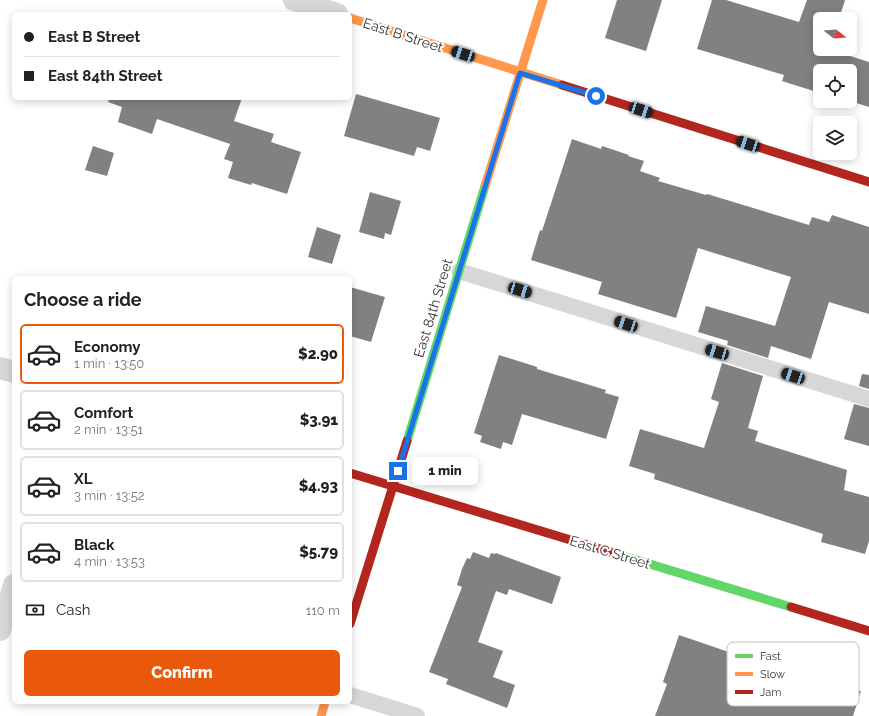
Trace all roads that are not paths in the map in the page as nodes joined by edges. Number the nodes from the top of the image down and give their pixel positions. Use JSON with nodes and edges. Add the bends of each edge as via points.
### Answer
{"nodes":[{"id":1,"x":294,"y":0,"type":"edge"},
{"id":2,"x":543,"y":0,"type":"edge"},
{"id":3,"x":331,"y":12,"type":"edge"},
{"id":4,"x":352,"y":19,"type":"edge"},
{"id":5,"x":520,"y":73,"type":"junction"},
{"id":6,"x":869,"y":182,"type":"edge"},
{"id":7,"x":459,"y":271,"type":"junction"},
{"id":8,"x":0,"y":368,"type":"edge"},
{"id":9,"x":12,"y":371,"type":"edge"},
{"id":10,"x":869,"y":400,"type":"edge"},
{"id":11,"x":352,"y":474,"type":"edge"},
{"id":12,"x":394,"y":486,"type":"junction"},
{"id":13,"x":12,"y":591,"type":"edge"},
{"id":14,"x":352,"y":618,"type":"edge"},
{"id":15,"x":0,"y":630,"type":"edge"},
{"id":16,"x":869,"y":631,"type":"edge"},
{"id":17,"x":352,"y":696,"type":"edge"},
{"id":18,"x":324,"y":704,"type":"edge"},
{"id":19,"x":321,"y":716,"type":"edge"},
{"id":20,"x":417,"y":716,"type":"edge"}],
"edges":[{"from":1,"to":3,"type":"street"},
{"from":2,"to":5,"type":"street","name":"East 84th Street"},
{"from":4,"to":5,"type":"street","name":"East B Street"},
{"from":5,"to":6,"type":"street","name":"East B Street"},
{"from":5,"to":7,"type":"street","name":"East 84th Street"},
{"from":7,"to":10,"type":"lane"},
{"from":7,"to":12,"type":"street","name":"East 84th Street"},
{"from":8,"to":9,"type":"street"},
{"from":11,"to":12,"type":"street","name":"East C Street"},
{"from":12,"to":14,"type":"street","name":"East 84th Street"},
{"from":12,"to":16,"type":"street","name":"East C Street"},
{"from":13,"to":15,"type":"street"},
{"from":17,"to":20,"type":"lane"},
{"from":18,"to":19,"type":"street"}]}
